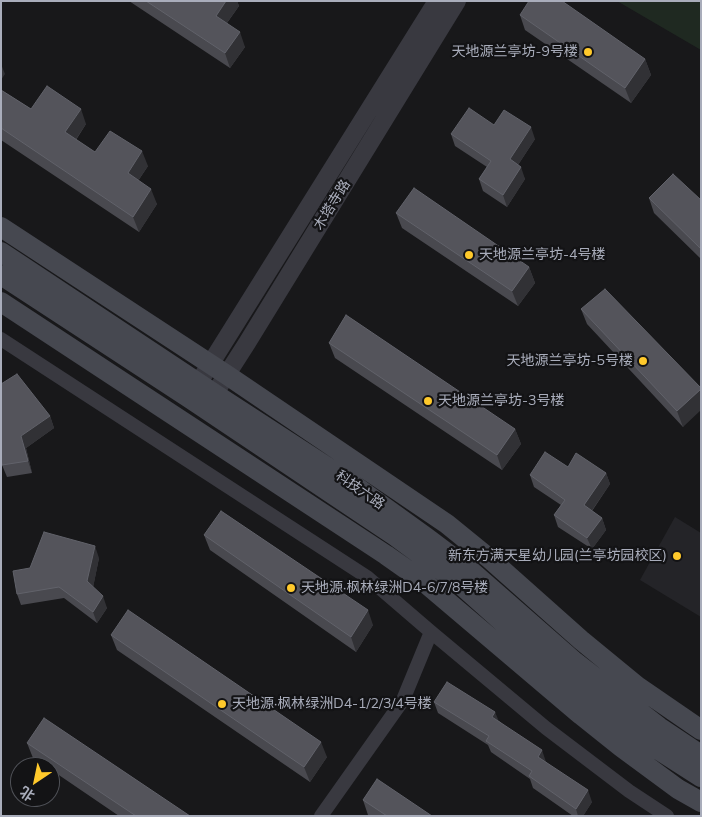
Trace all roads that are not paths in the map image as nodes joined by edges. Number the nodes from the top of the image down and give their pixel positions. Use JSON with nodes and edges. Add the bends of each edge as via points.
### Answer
{"nodes":[{"id":1,"x":437,"y":1,"type":"edge"},
{"id":2,"x":457,"y":1,"type":"edge"},
{"id":3,"x":1,"y":227,"type":"edge"},
{"id":4,"x":1,"y":252,"type":"edge"},
{"id":5,"x":1,"y":275,"type":"edge"},
{"id":6,"x":1,"y":302,"type":"edge"},
{"id":7,"x":1,"y":339,"type":"edge"},
{"id":8,"x":219,"y":369,"type":"junction"},
{"id":9,"x":202,"y":396,"type":"junction"},
{"id":10,"x":431,"y":632,"type":"junction"},
{"id":11,"x":701,"y":730,"type":"edge"},
{"id":12,"x":701,"y":754,"type":"edge"},
{"id":13,"x":701,"y":778,"type":"edge"},
{"id":14,"x":701,"y":802,"type":"edge"},
{"id":15,"x":321,"y":816,"type":"edge"},
{"id":16,"x":666,"y":816,"type":"edge"}],
"edges":[{"from":1,"to":8,"type":"street","name":"木塔寺路"},
{"from":2,"to":8,"type":"street","name":"木塔寺路"},
{"from":3,"to":8,"type":"main road"},
{"from":4,"to":9,"type":"main road","name":"科技六路"},
{"from":5,"to":9,"type":"main road","name":"科技六路"},
{"from":6,"to":14,"type":"main road","via":[[423,582],[621,747]]},
{"from":7,"to":10,"type":"street","via":[[367,577]]},
{"from":8,"to":9,"type":"street","name":"木塔寺路"},
{"from":8,"to":11,"type":"main road","via":[[447,524],[637,686]]},
{"from":9,"to":12,"type":"main road","name":"科技六路","via":[[347,480],[471,571],[575,662]]},
{"from":9,"to":13,"type":"main road","name":"科技六路","via":[[460,584],[573,685],[650,745]]},
{"from":10,"to":15,"type":"street","via":[[404,700]]},
{"from":10,"to":16,"type":"street","via":[[546,728]]}]}
